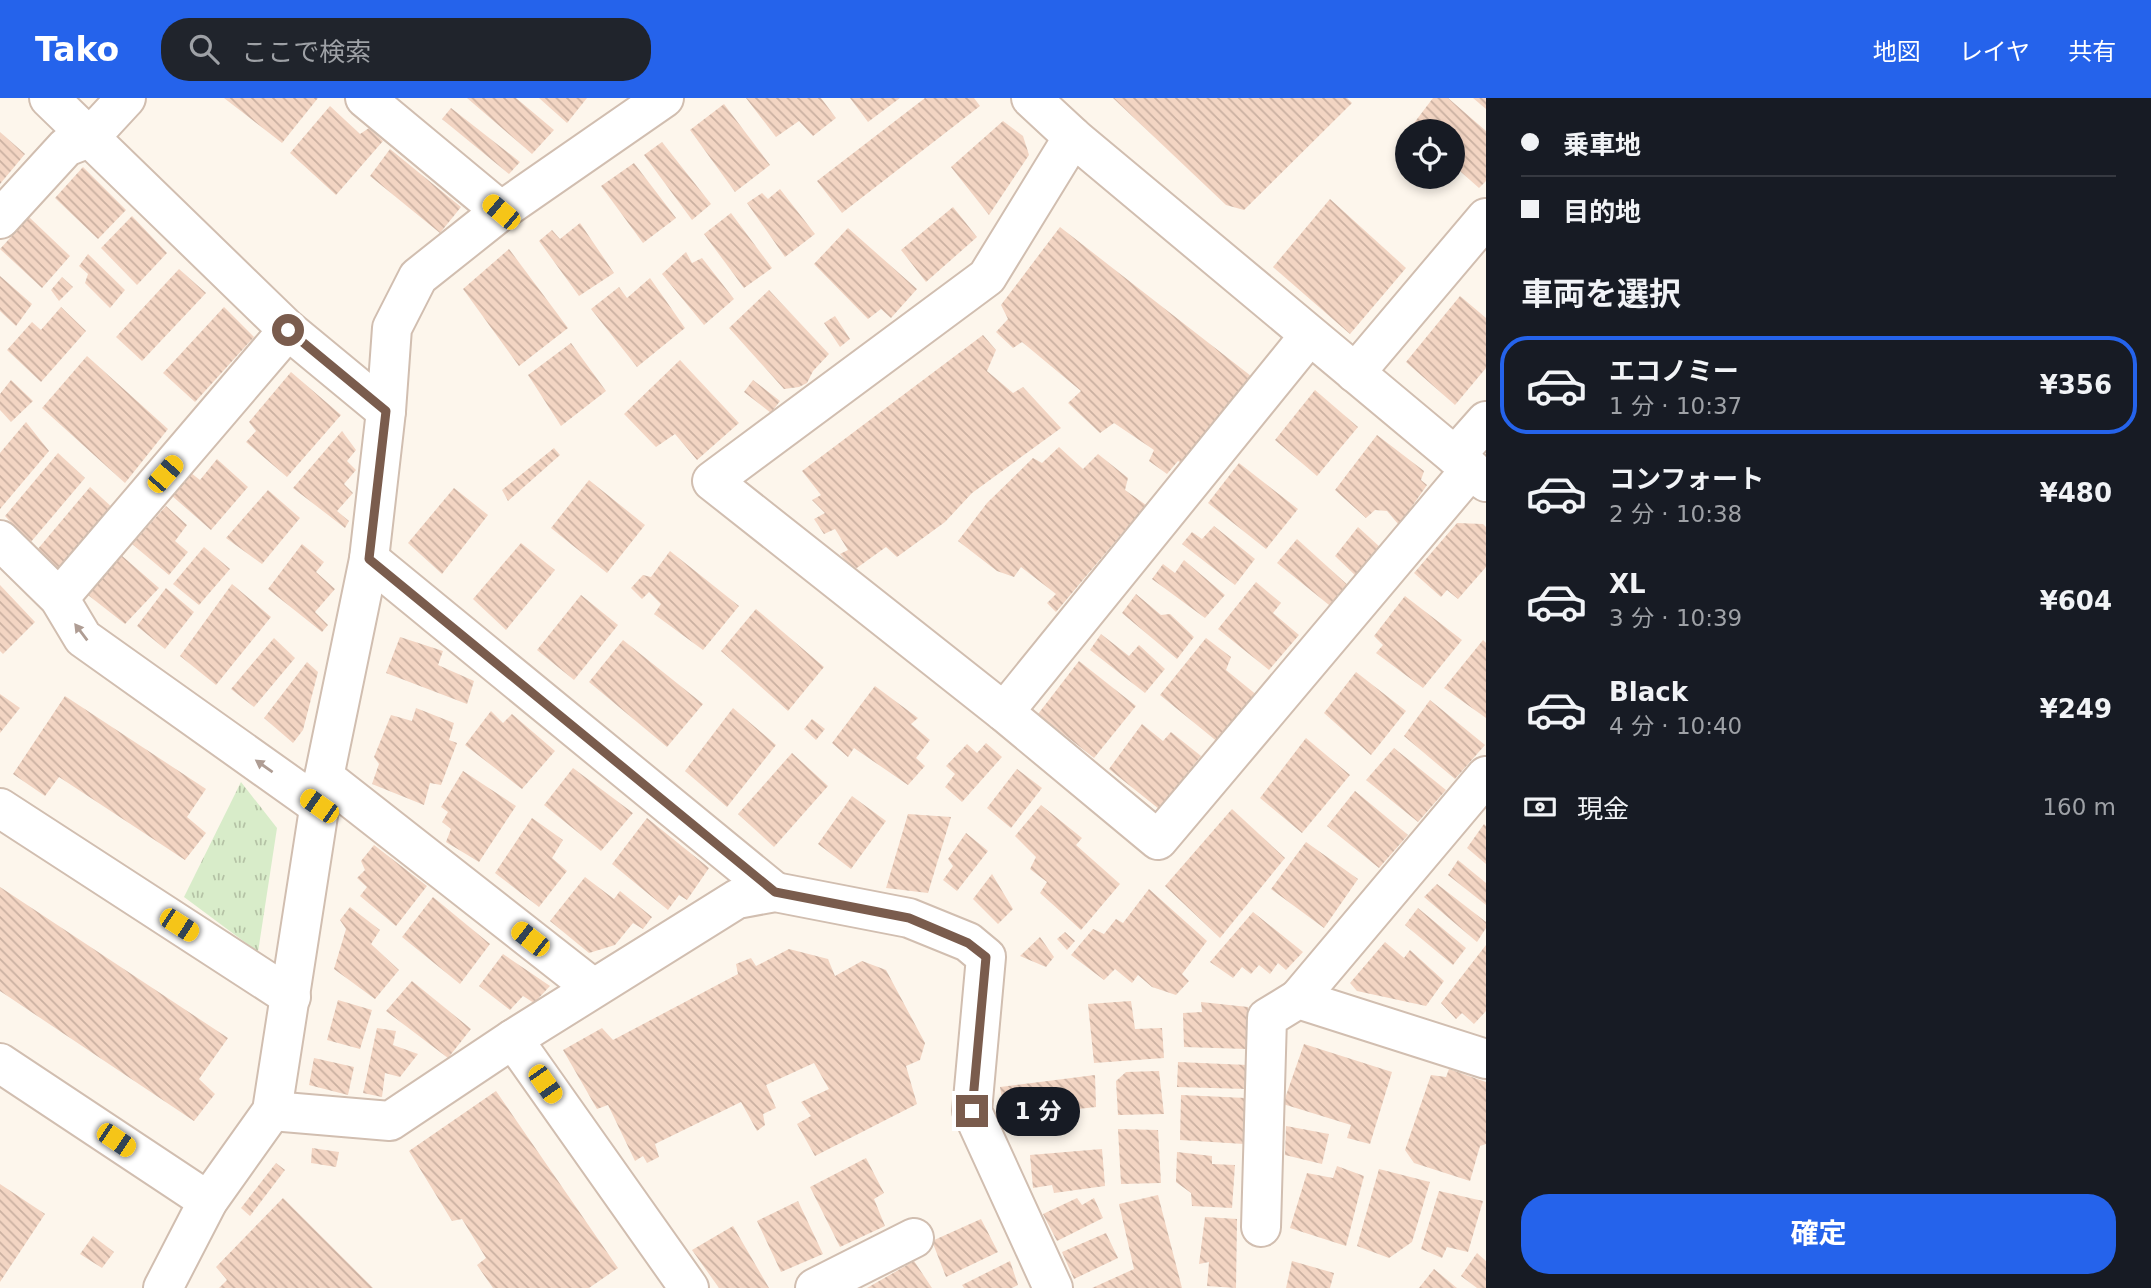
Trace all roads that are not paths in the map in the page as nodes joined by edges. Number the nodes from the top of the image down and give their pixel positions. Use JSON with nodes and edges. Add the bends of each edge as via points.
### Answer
{"nodes":[{"id":1,"x":49,"y":98,"type":"edge"},
{"id":2,"x":126,"y":98,"type":"edge"},
{"id":3,"x":365,"y":98,"type":"edge"},
{"id":4,"x":664,"y":98,"type":"edge"},
{"id":5,"x":1031,"y":98,"type":"edge"},
{"id":6,"x":89,"y":138,"type":"junction"},
{"id":7,"x":1073,"y":138,"type":"junction"},
{"id":8,"x":501,"y":212,"type":"junction"},
{"id":9,"x":1486,"y":218,"type":"edge"},
{"id":10,"x":0,"y":219,"type":"edge"},
{"id":11,"x":288,"y":330,"type":"junction"},
{"id":12,"x":1309,"y":336,"type":"junction"},
{"id":13,"x":1355,"y":373,"type":"junction"},
{"id":14,"x":386,"y":411,"type":"junction"},
{"id":15,"x":1486,"y":421,"type":"edge"},
{"id":16,"x":1470,"y":469,"type":"edge"},
{"id":17,"x":0,"y":540,"type":"edge"},
{"id":18,"x":369,"y":559,"type":"junction"},
{"id":19,"x":59,"y":598,"type":"junction"},
{"id":20,"x":1004,"y":712,"type":"junction"},
{"id":21,"x":1486,"y":776,"type":"edge"},
{"id":22,"x":322,"y":791,"type":"junction"},
{"id":23,"x":0,"y":808,"type":"edge"},
{"id":24,"x":775,"y":892,"type":"junction"},
{"id":25,"x":593,"y":988,"type":"junction"},
{"id":26,"x":291,"y":998,"type":"junction"},
{"id":27,"x":1298,"y":999,"type":"junction"},
{"id":28,"x":513,"y":1039,"type":"junction"},
{"id":29,"x":1486,"y":1059,"type":"edge"},
{"id":30,"x":0,"y":1063,"type":"edge"},
{"id":31,"x":272,"y":1111,"type":"junction"},
{"id":32,"x":208,"y":1201,"type":"junction"},
{"id":33,"x":1261,"y":1227,"type":"dead end"},
{"id":34,"x":914,"y":1238,"type":"dead end"},
{"id":35,"x":163,"y":1288,"type":"edge"},
{"id":36,"x":689,"y":1288,"type":"edge"},
{"id":37,"x":815,"y":1288,"type":"edge"},
{"id":38,"x":1054,"y":1288,"type":"edge"}],
"edges":[{"from":1,"to":6,"type":"street"},
{"from":2,"to":6,"type":"street"},
{"from":3,"to":8,"type":"street"},
{"from":4,"to":8,"type":"street"},
{"from":5,"to":7,"type":"street"},
{"from":6,"to":10,"type":"street","via":[[66,147]]},
{"from":6,"to":11,"type":"street"},
{"from":7,"to":12,"type":"street"},
{"from":7,"to":20,"type":"street","via":[[987,277],[712,481]]},
{"from":8,"to":14,"type":"street","via":[[418,277],[392,328]]},
{"from":9,"to":13,"type":"street"},
{"from":11,"to":14,"type":"street"},
{"from":11,"to":19,"type":"street"},
{"from":12,"to":13,"type":"street"},
{"from":12,"to":20,"type":"street"},
{"from":13,"to":16,"type":"street"},
{"from":14,"to":18,"type":"street"},
{"from":15,"to":16,"type":"street"},
{"from":16,"to":20,"type":"street","via":[[1158,840]]},
{"from":17,"to":19,"type":"street"},
{"from":18,"to":22,"type":"street"},
{"from":18,"to":24,"type":"street"},
{"from":22,"to":19,"type":"street","one_way":true,"via":[[83,638]]},
{"from":21,"to":27,"type":"street"},
{"from":22,"to":25,"type":"street"},
{"from":22,"to":26,"type":"street"},
{"from":23,"to":26,"type":"street"},
{"from":24,"to":25,"type":"street","via":[[737,899]]},
{"from":24,"to":38,"type":"street","via":[[909,918],[968,943],[986,957],[972,1111]]},
{"from":25,"to":28,"type":"street"},
{"from":26,"to":31,"type":"street"},
{"from":27,"to":29,"type":"street"},
{"from":27,"to":33,"type":"street","via":[[1267,1018]]},
{"from":28,"to":31,"type":"street","via":[[390,1121]]},
{"from":28,"to":36,"type":"street"},
{"from":30,"to":32,"type":"street"},
{"from":31,"to":32,"type":"street"},
{"from":32,"to":35,"type":"street"},
{"from":34,"to":37,"type":"street"}]}
